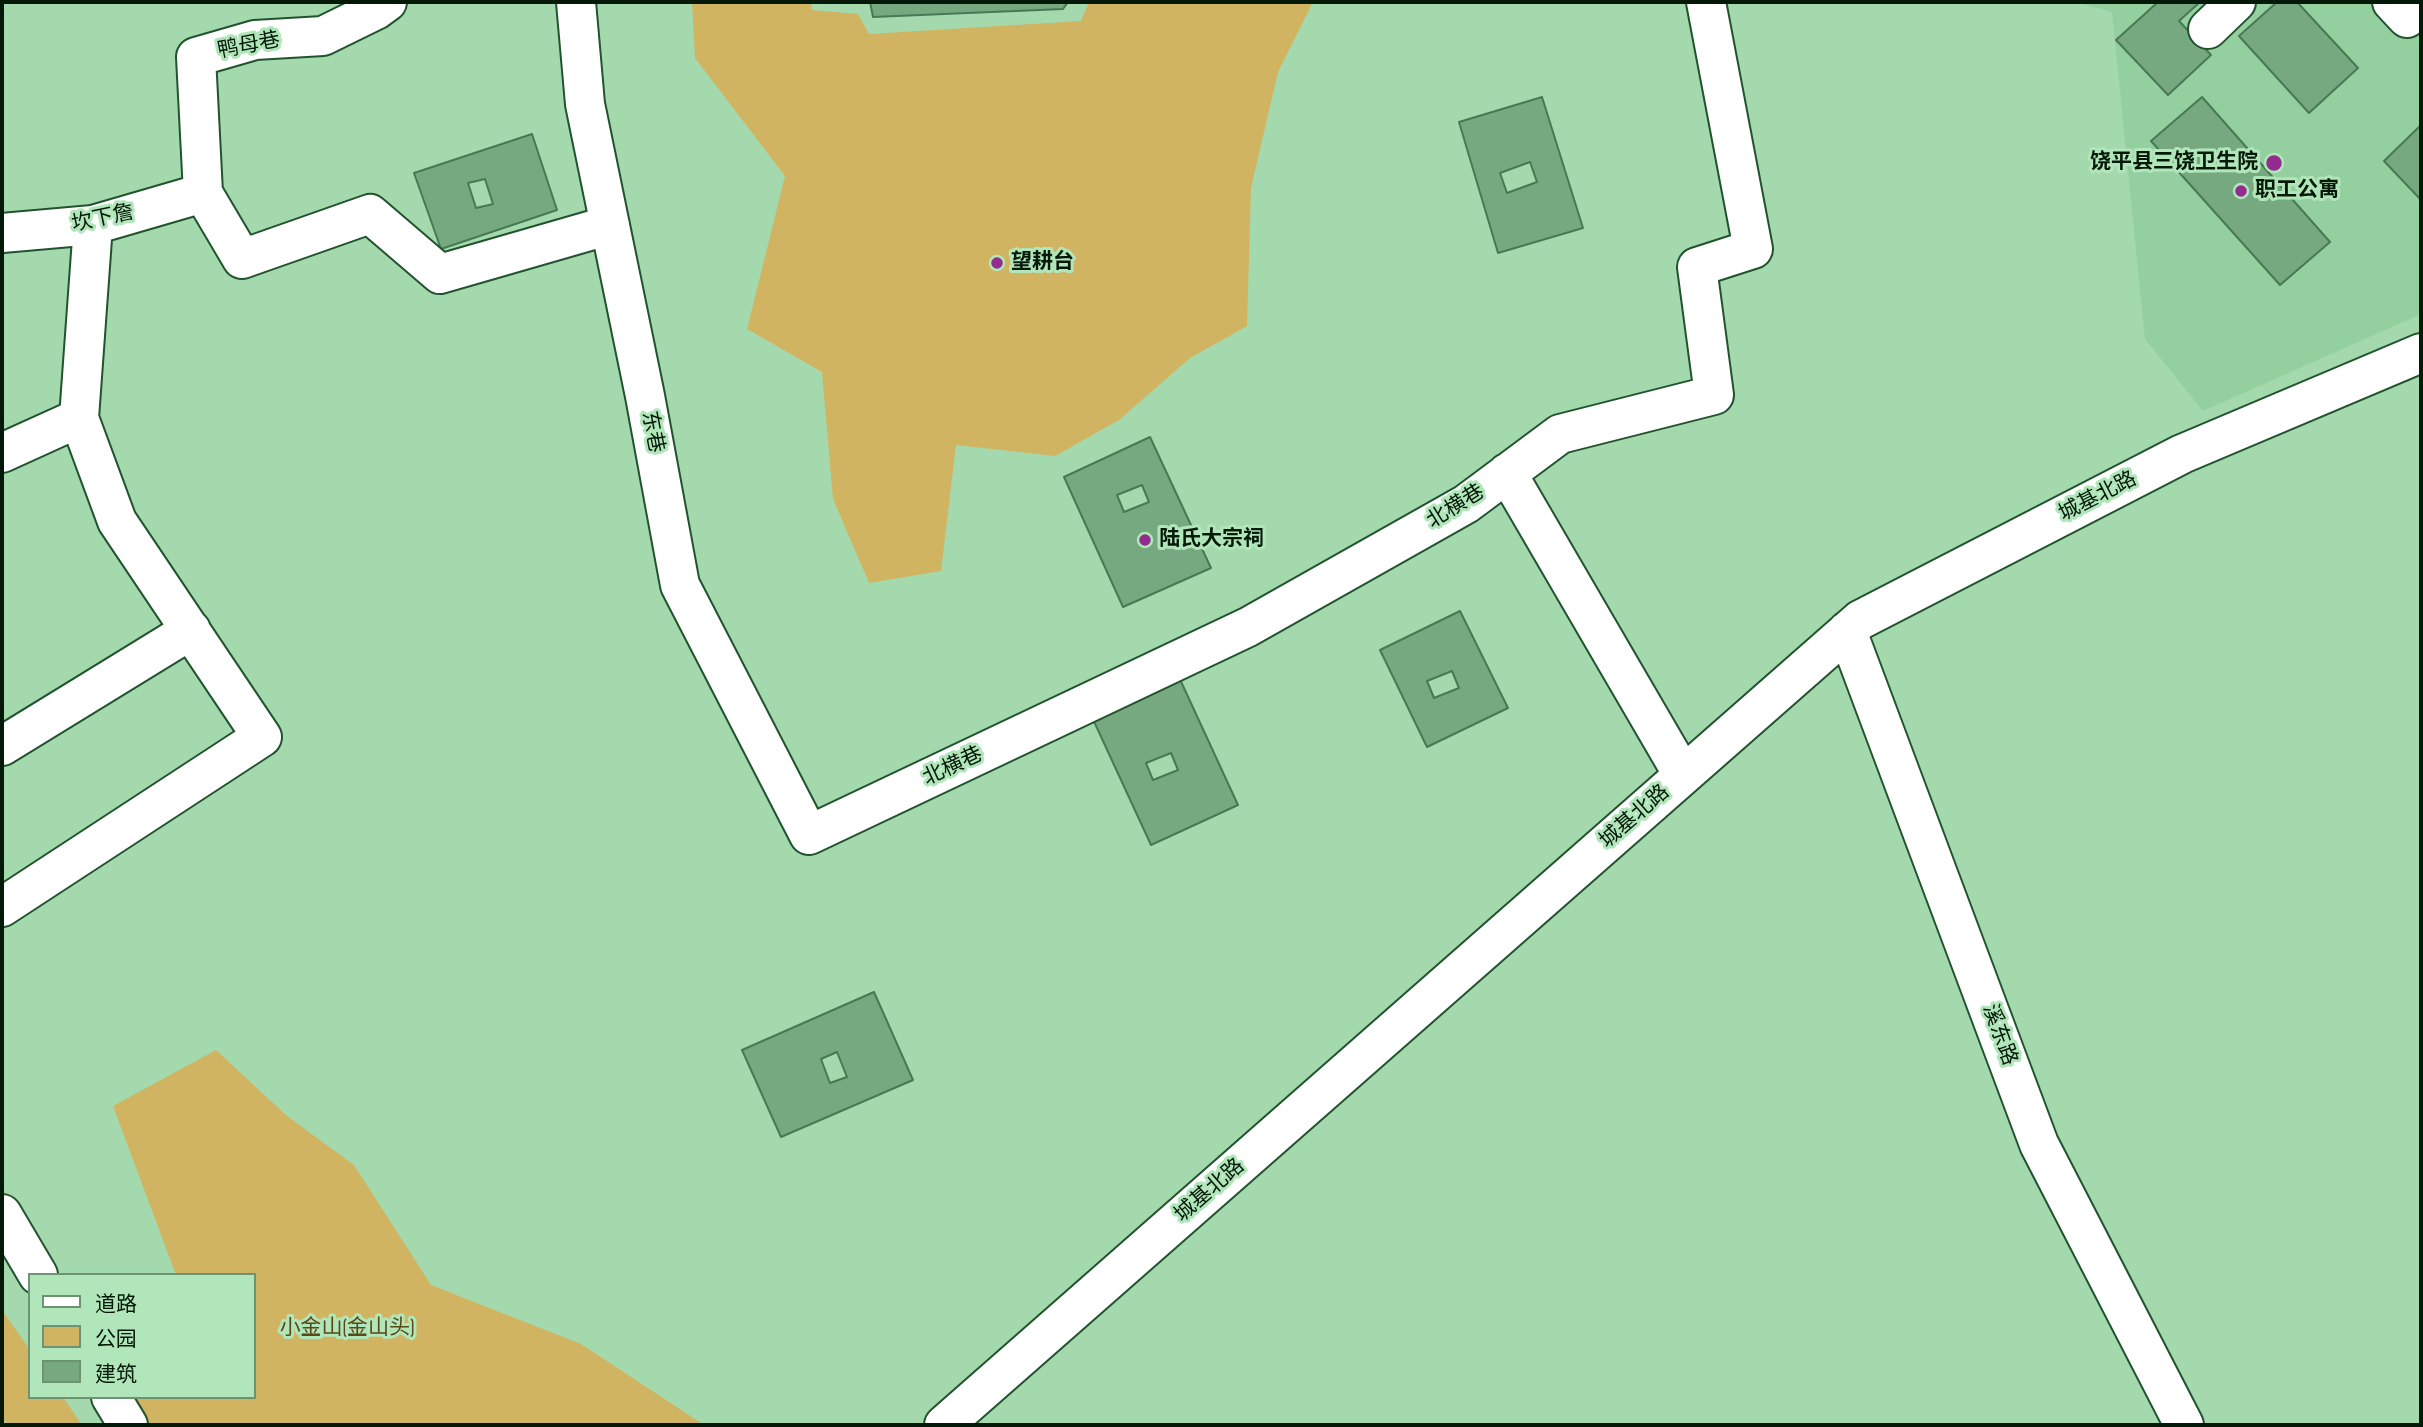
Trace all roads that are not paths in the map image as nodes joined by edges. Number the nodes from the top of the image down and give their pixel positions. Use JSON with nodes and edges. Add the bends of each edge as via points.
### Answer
{"nodes":[{"id":1,"x":387,"y":2,"type":"edge"},
{"id":2,"x":576,"y":2,"type":"edge"},
{"id":3,"x":1706,"y":2,"type":"edge"},
{"id":4,"x":2236,"y":2,"type":"edge"},
{"id":5,"x":2208,"y":29,"type":"dead end"},
{"id":6,"x":203,"y":193,"type":"junction"},
{"id":7,"x":93,"y":225,"type":"junction"},
{"id":8,"x":610,"y":225,"type":"junction"},
{"id":9,"x":2,"y":233,"type":"edge"},
{"id":10,"x":2421,"y":353,"type":"edge"},
{"id":11,"x":79,"y":418,"type":"junction"},
{"id":12,"x":2,"y":453,"type":"edge"},
{"id":13,"x":1507,"y":473,"type":"junction"},
{"id":14,"x":191,"y":630,"type":"junction"},
{"id":15,"x":1847,"y":631,"type":"junction"},
{"id":16,"x":2,"y":746,"type":"edge"},
{"id":17,"x":1683,"y":775,"type":"junction"},
{"id":18,"x":809,"y":835,"type":"joint"},
{"id":19,"x":2,"y":908,"type":"edge"},
{"id":20,"x":2,"y":1214,"type":"edge"},
{"id":21,"x":37,"y":1273,"type":"edge"},
{"id":22,"x":112,"y":1399,"type":"edge"},
{"id":23,"x":128,"y":1425,"type":"edge"},
{"id":24,"x":944,"y":1425,"type":"edge"},
{"id":25,"x":2184,"y":1425,"type":"edge"}],
"edges":[{"from":1,"to":6,"type":"street","name":"鸭母巷","via":[[323,36],[255,40],[197,57]]},
{"from":2,"to":8,"type":"street","name":"东巷","via":[[584,104]]},
{"from":3,"to":13,"type":"street","name":"北横巷","via":[[1753,249],[1697,267],[1714,395],[1560,434]]},
{"from":4,"to":5,"type":"street"},
{"from":6,"to":7,"type":"street","name":"坎下詹"},
{"from":6,"to":8,"type":"street","via":[[242,259],[370,214],[440,274]]},
{"from":7,"to":9,"type":"street","name":"坎下詹"},
{"from":7,"to":11,"type":"street"},
{"from":8,"to":18,"type":"street","name":"东巷","via":[[680,585]]},
{"from":10,"to":15,"type":"street","name":"城基北路","via":[[2182,454],[1860,620]]},
{"from":11,"to":12,"type":"street"},
{"from":11,"to":14,"type":"street","via":[[117,521]]},
{"from":13,"to":17,"type":"street"},
{"from":13,"to":18,"type":"street","name":"北横巷","via":[[1466,504],[1248,627]]},
{"from":14,"to":16,"type":"street"},
{"from":14,"to":19,"type":"street","via":[[262,737]]},
{"from":15,"to":17,"type":"street","name":"城基北路"},
{"from":15,"to":25,"type":"street","name":"溪东路","via":[[2039,1143]]},
{"from":17,"to":24,"type":"street","name":"城基北路"},
{"from":20,"to":21,"type":"street"},
{"from":22,"to":23,"type":"street"}]}
